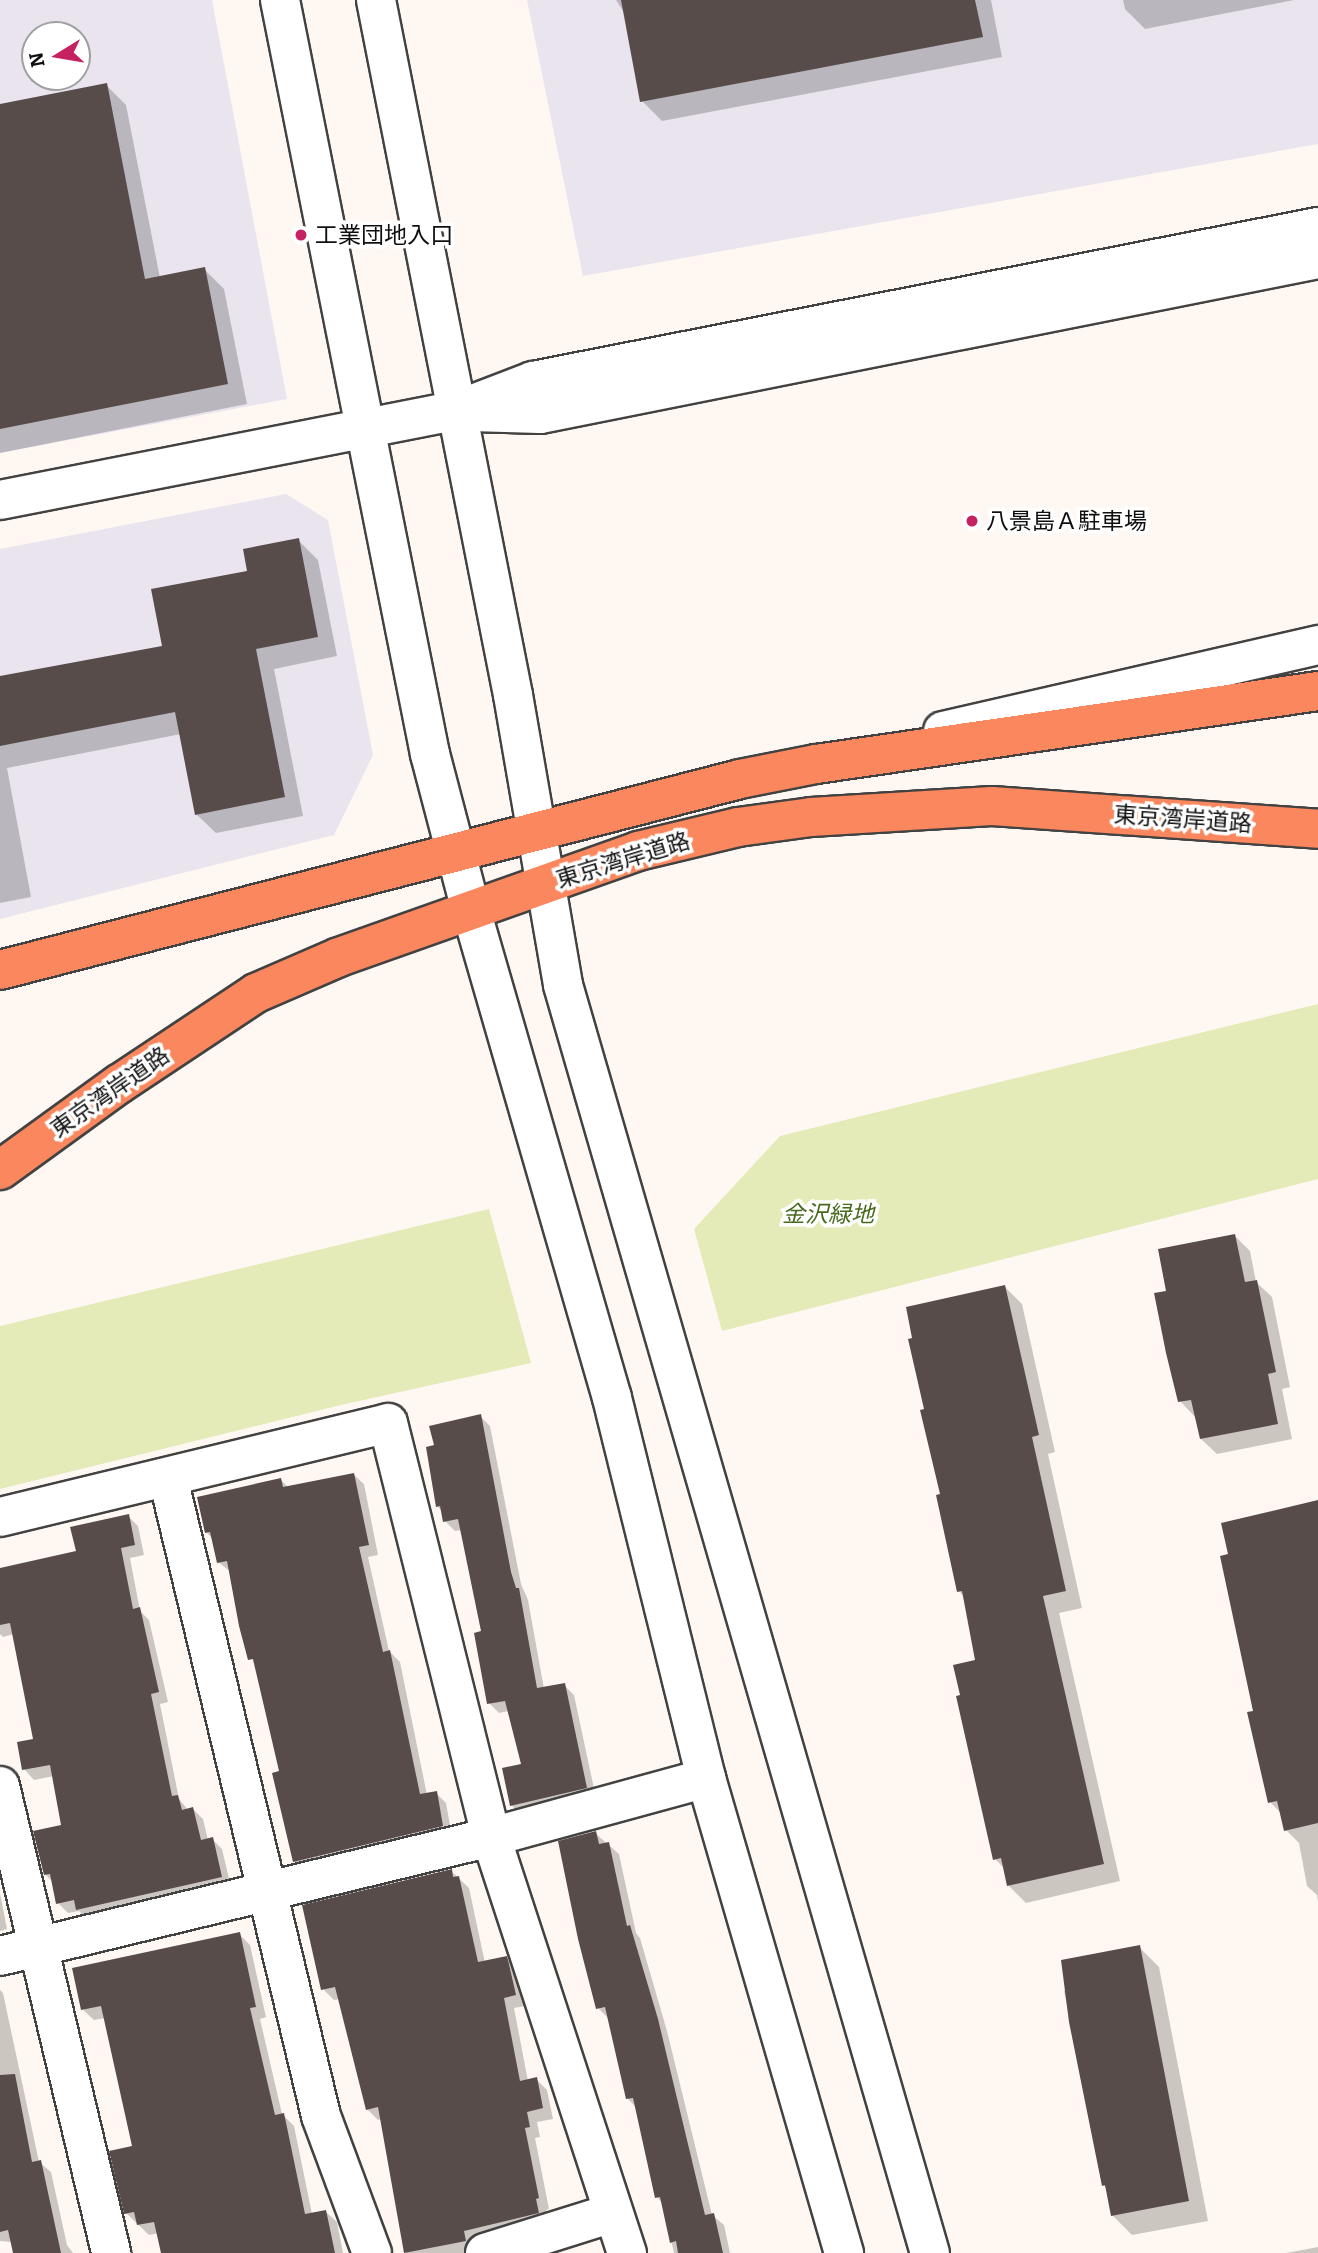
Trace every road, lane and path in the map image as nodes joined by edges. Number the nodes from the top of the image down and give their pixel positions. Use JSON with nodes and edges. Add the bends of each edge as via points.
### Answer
{"nodes":[{"id":1,"x":279,"y":0,"type":"edge"},
{"id":2,"x":376,"y":0,"type":"edge"},
{"id":3,"x":1318,"y":227,"type":"edge"},
{"id":4,"x":1318,"y":259,"type":"edge"},
{"id":5,"x":455,"y":411,"type":"junction"},
{"id":6,"x":363,"y":429,"type":"junction"},
{"id":7,"x":0,"y":500,"type":"edge"},
{"id":8,"x":1318,"y":645,"type":"edge"},
{"id":9,"x":1318,"y":691,"type":"edge"},
{"id":10,"x":816,"y":764,"type":"junction"},
{"id":11,"x":1318,"y":829,"type":"edge"},
{"id":12,"x":537,"y":832,"type":"junction"},
{"id":13,"x":456,"y":854,"type":"junction"},
{"id":14,"x":544,"y":884,"type":"junction"},
{"id":15,"x":471,"y":910,"type":"junction"},
{"id":16,"x":0,"y":970,"type":"edge"},
{"id":17,"x":0,"y":1170,"type":"edge"},
{"id":18,"x":168,"y":1478,"type":"junction"},
{"id":19,"x":0,"y":1517,"type":"edge"},
{"id":20,"x":706,"y":1779,"type":"junction"},
{"id":21,"x":0,"y":1786,"type":"edge"},
{"id":22,"x":491,"y":1837,"type":"junction"},
{"id":23,"x":265,"y":1892,"type":"junction"},
{"id":24,"x":38,"y":1948,"type":"junction"},
{"id":25,"x":0,"y":1956,"type":"edge"},
{"id":26,"x":613,"y":2213,"type":"junction"},
{"id":27,"x":111,"y":2253,"type":"edge"},
{"id":28,"x":372,"y":2253,"type":"edge"},
{"id":29,"x":485,"y":2253,"type":"edge"},
{"id":30,"x":626,"y":2253,"type":"edge"},
{"id":31,"x":844,"y":2253,"type":"edge"},
{"id":32,"x":930,"y":2253,"type":"edge"}],
"edges":[{"from":1,"to":6,"type":"street"},
{"from":2,"to":5,"type":"street"},
{"from":3,"to":5,"type":"street","via":[[533,381]]},
{"from":4,"to":5,"type":"street","via":[[540,414]]},
{"from":5,"to":6,"type":"street"},
{"from":5,"to":12,"type":"street"},
{"from":6,"to":7,"type":"street"},
{"from":6,"to":13,"type":"street","via":[[418,705]]},
{"from":8,"to":10,"type":"street","via":[[1023,711]]},
{"from":9,"to":10,"type":"highway","name":"東京湾岸道路"},
{"from":10,"to":12,"type":"highway","name":"東京湾岸道路"},
{"from":11,"to":14,"type":"highway","name":"東京湾岸道路","via":[[1040,808],[866,811],[714,833],[638,851]]},
{"from":12,"to":13,"type":"highway","name":"東京湾岸道路"},
{"from":12,"to":14,"type":"street"},
{"from":13,"to":15,"type":"street"},
{"from":13,"to":16,"type":"highway","name":"東京湾岸道路"},
{"from":14,"to":15,"type":"highway","name":"東京湾岸道路"},
{"from":14,"to":32,"type":"street","via":[[563,985]]},
{"from":15,"to":17,"type":"highway","name":"東京湾岸道路","via":[[329,961],[256,993]]},
{"from":15,"to":20,"type":"street","via":[[612,1398]]},
{"from":18,"to":19,"type":"street"},
{"from":18,"to":22,"type":"street","via":[[388,1423]]},
{"from":18,"to":23,"type":"street"},
{"from":20,"to":22,"type":"street"},
{"from":20,"to":31,"type":"street"},
{"from":21,"to":24,"type":"street"},
{"from":22,"to":23,"type":"street"},
{"from":22,"to":26,"type":"street"},
{"from":23,"to":24,"type":"street"},
{"from":23,"to":28,"type":"street","via":[[321,2116]]},
{"from":24,"to":25,"type":"street"},
{"from":24,"to":27,"type":"street"},
{"from":26,"to":29,"type":"street"},
{"from":26,"to":30,"type":"street"}]}
